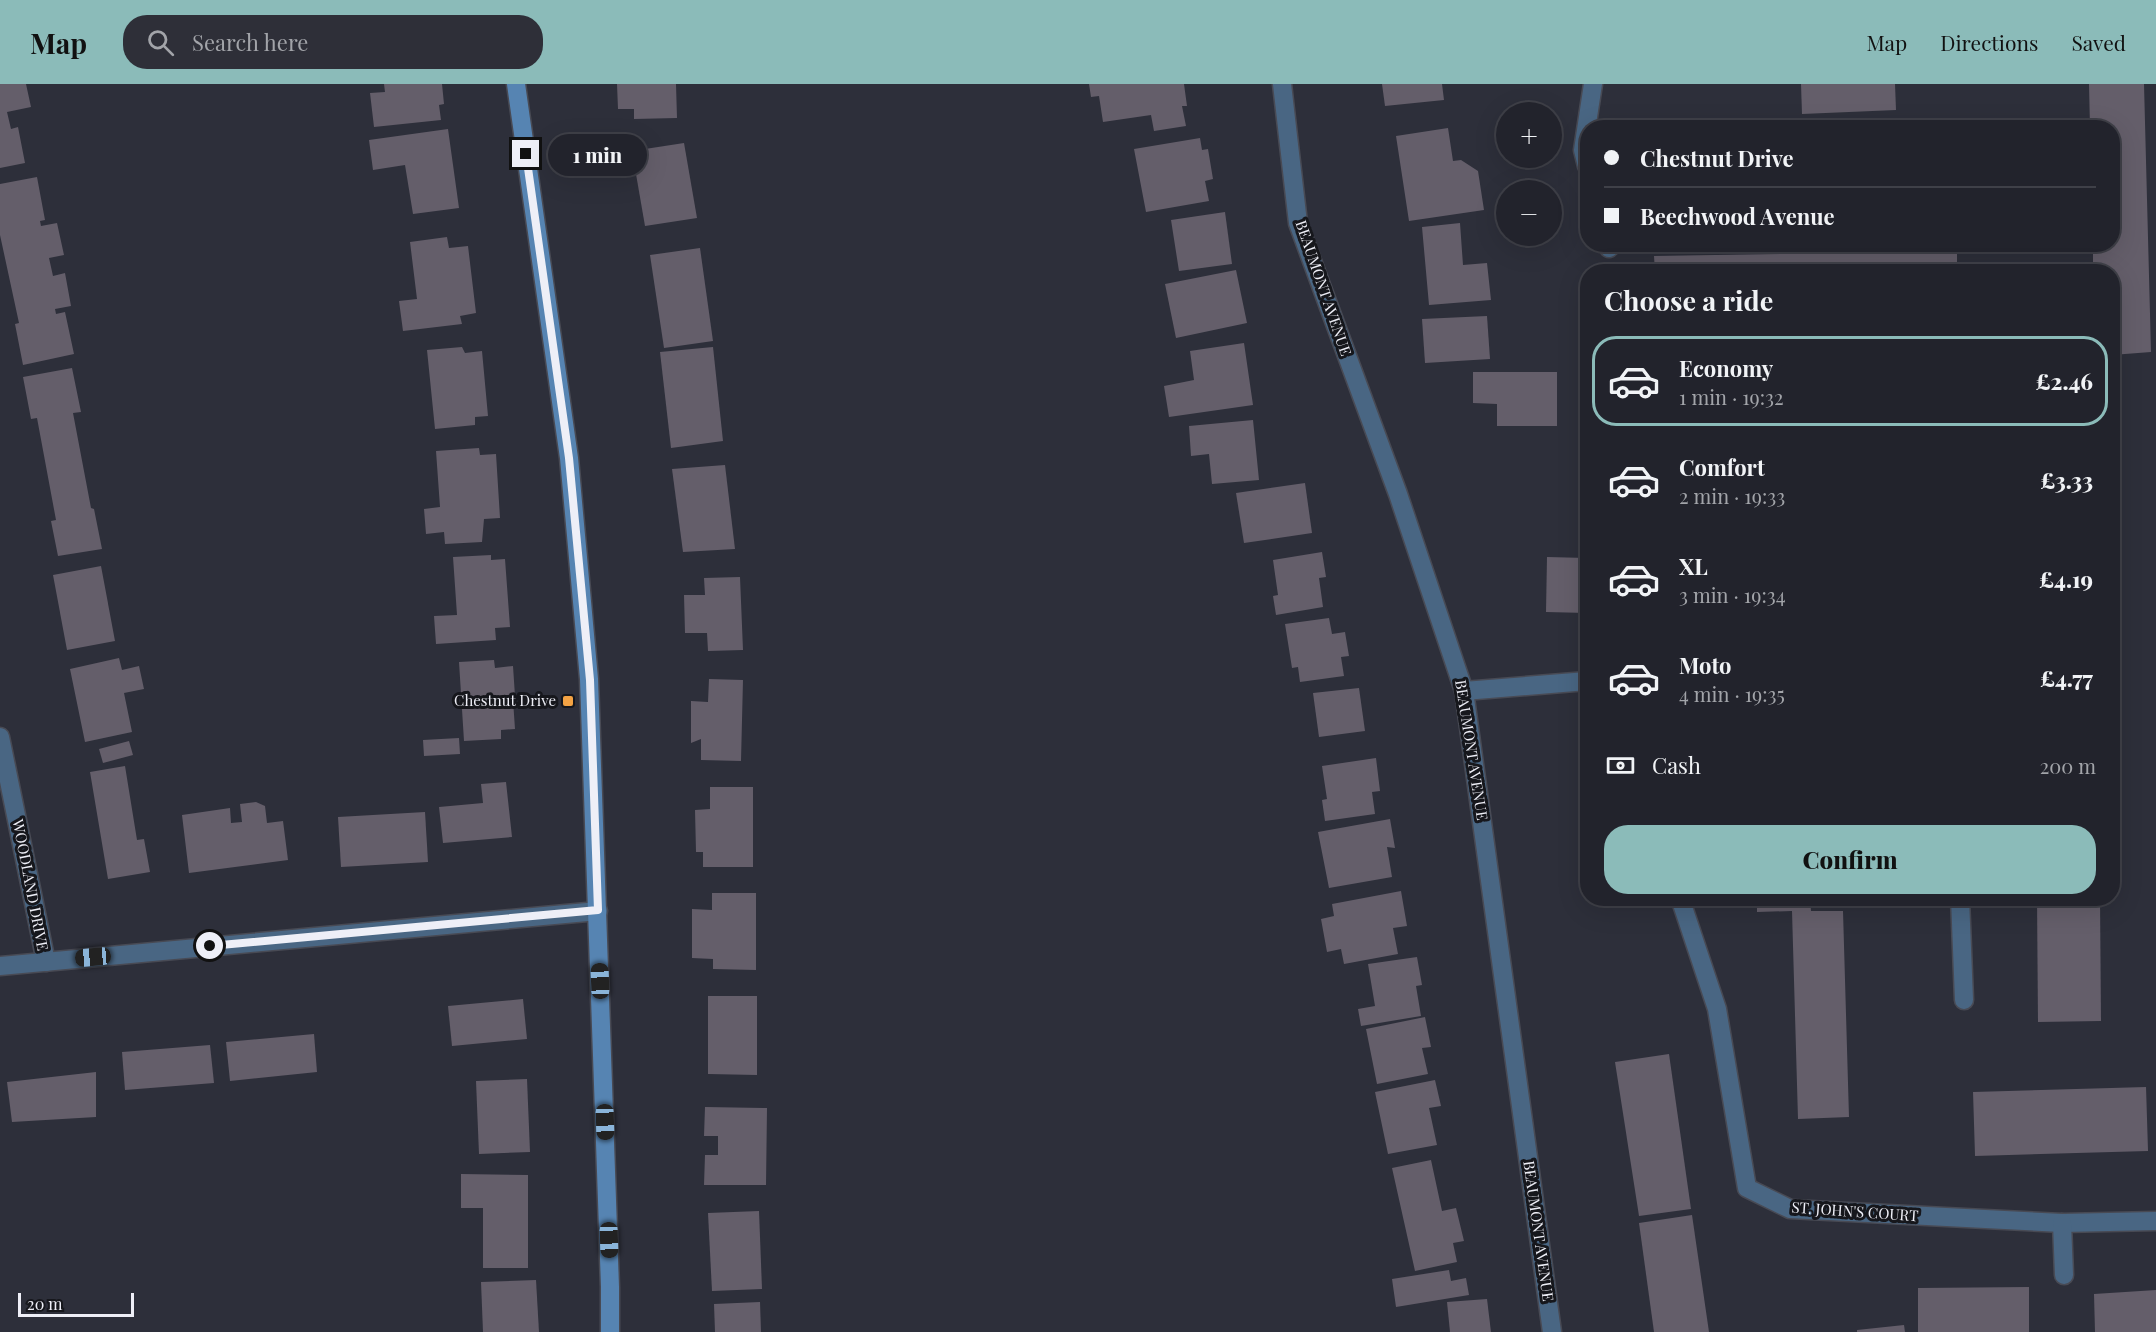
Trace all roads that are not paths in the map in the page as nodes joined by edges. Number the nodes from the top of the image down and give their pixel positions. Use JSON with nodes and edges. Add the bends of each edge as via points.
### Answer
{"nodes":[{"id":1,"x":516,"y":84,"type":"edge"},
{"id":2,"x":1282,"y":84,"type":"edge"},
{"id":3,"x":1593,"y":84,"type":"edge"},
{"id":4,"x":1589,"y":120,"type":"edge"},
{"id":5,"x":1580,"y":682,"type":"edge"},
{"id":6,"x":1464,"y":691,"type":"junction"},
{"id":7,"x":0,"y":737,"type":"edge"},
{"id":8,"x":1683,"y":906,"type":"edge"},
{"id":9,"x":1960,"y":906,"type":"edge"},
{"id":10,"x":598,"y":910,"type":"junction"},
{"id":11,"x":46,"y":962,"type":"junction"},
{"id":12,"x":0,"y":966,"type":"edge"},
{"id":13,"x":1964,"y":1000,"type":"dead end"},
{"id":14,"x":2156,"y":1221,"type":"edge"},
{"id":15,"x":2062,"y":1223,"type":"junction"},
{"id":16,"x":2064,"y":1275,"type":"dead end"},
{"id":17,"x":610,"y":1332,"type":"edge"},
{"id":18,"x":1552,"y":1332,"type":"edge"}],
"edges":[{"from":1,"to":10,"type":"street","via":[[569,458],[590,680]]},
{"from":2,"to":6,"type":"street","name":"BEAUMONT AVENUE","via":[[1298,223],[1398,494]]},
{"from":3,"to":4,"type":"street"},
{"from":5,"to":6,"type":"street"},
{"from":6,"to":18,"type":"street","name":"BEAUMONT AVENUE"},
{"from":7,"to":11,"type":"street","name":"WOODLAND DRIVE"},
{"from":8,"to":15,"type":"street","name":"ST. JOHN'S COURT","via":[[1717,1009],[1748,1188],[1790,1209]]},
{"from":9,"to":13,"type":"street"},
{"from":10,"to":11,"type":"street"},
{"from":10,"to":17,"type":"street"},
{"from":11,"to":12,"type":"street"},
{"from":14,"to":15,"type":"street","name":"ST. JOHN'S COURT"},
{"from":15,"to":16,"type":"street"}]}
